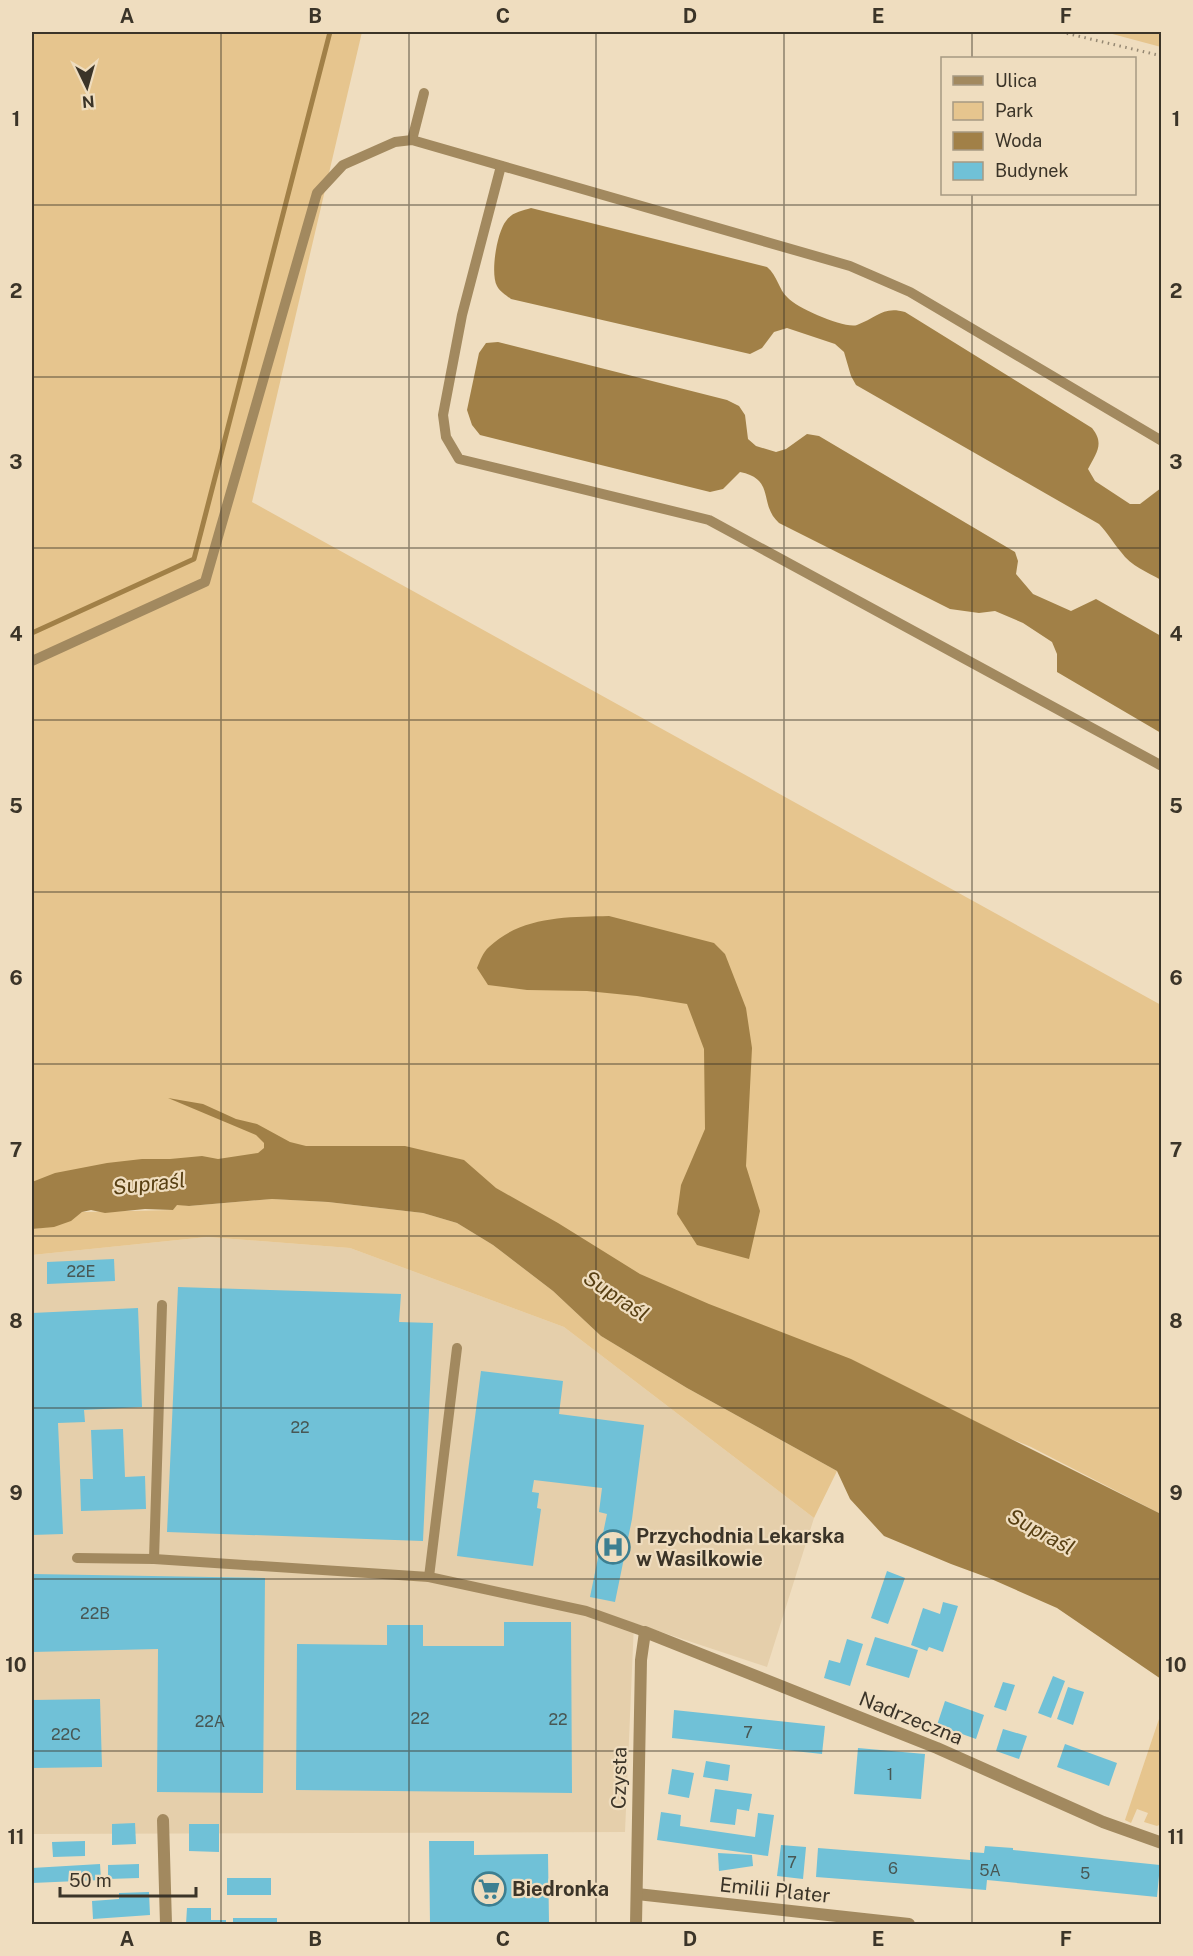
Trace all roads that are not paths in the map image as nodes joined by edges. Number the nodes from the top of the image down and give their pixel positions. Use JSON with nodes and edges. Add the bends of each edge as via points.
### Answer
{"nodes":[{"id":1,"x":424,"y":93,"type":"dead end"},
{"id":2,"x":412,"y":140,"type":"junction"},
{"id":3,"x":501,"y":166,"type":"junction"},
{"id":4,"x":1161,"y":441,"type":"edge"},
{"id":5,"x":32,"y":661,"type":"edge"},
{"id":6,"x":1161,"y":766,"type":"edge"},
{"id":7,"x":162,"y":1305,"type":"dead end"},
{"id":8,"x":457,"y":1348,"type":"dead end"},
{"id":9,"x":77,"y":1558,"type":"dead end"},
{"id":10,"x":154,"y":1559,"type":"junction"},
{"id":11,"x":429,"y":1577,"type":"junction"},
{"id":12,"x":645,"y":1632,"type":"junction"},
{"id":13,"x":163,"y":1820,"type":"dead end"},
{"id":14,"x":1161,"y":1843,"type":"edge"},
{"id":15,"x":637,"y":1894,"type":"junction"},
{"id":16,"x":166,"y":1924,"type":"edge"},
{"id":17,"x":636,"y":1924,"type":"edge"},
{"id":18,"x":909,"y":1924,"type":"edge"}],
"edges":[{"from":1,"to":2,"type":"lane"},
{"from":2,"to":3,"type":"lane"},
{"from":2,"to":5,"type":"lane","via":[[394,142],[343,165],[317,193],[205,582]]},
{"from":3,"to":4,"type":"lane","via":[[850,266],[910,292]]},
{"from":3,"to":6,"type":"lane","via":[[462,315],[442,415],[446,437],[459,459],[709,520]]},
{"from":7,"to":10,"type":"lane"},
{"from":8,"to":11,"type":"lane"},
{"from":9,"to":10,"type":"lane"},
{"from":10,"to":11,"type":"lane"},
{"from":11,"to":12,"type":"lane","via":[[586,1611]]},
{"from":12,"to":14,"type":"street","name":"Nadrzeczna","via":[[937,1748],[1103,1822]]},
{"from":12,"to":15,"type":"street","name":"Czysta","via":[[640,1660]]},
{"from":13,"to":16,"type":"street"},
{"from":15,"to":17,"type":"street","name":"Czysta"},
{"from":15,"to":18,"type":"street","name":"Emilii Plater"}]}
